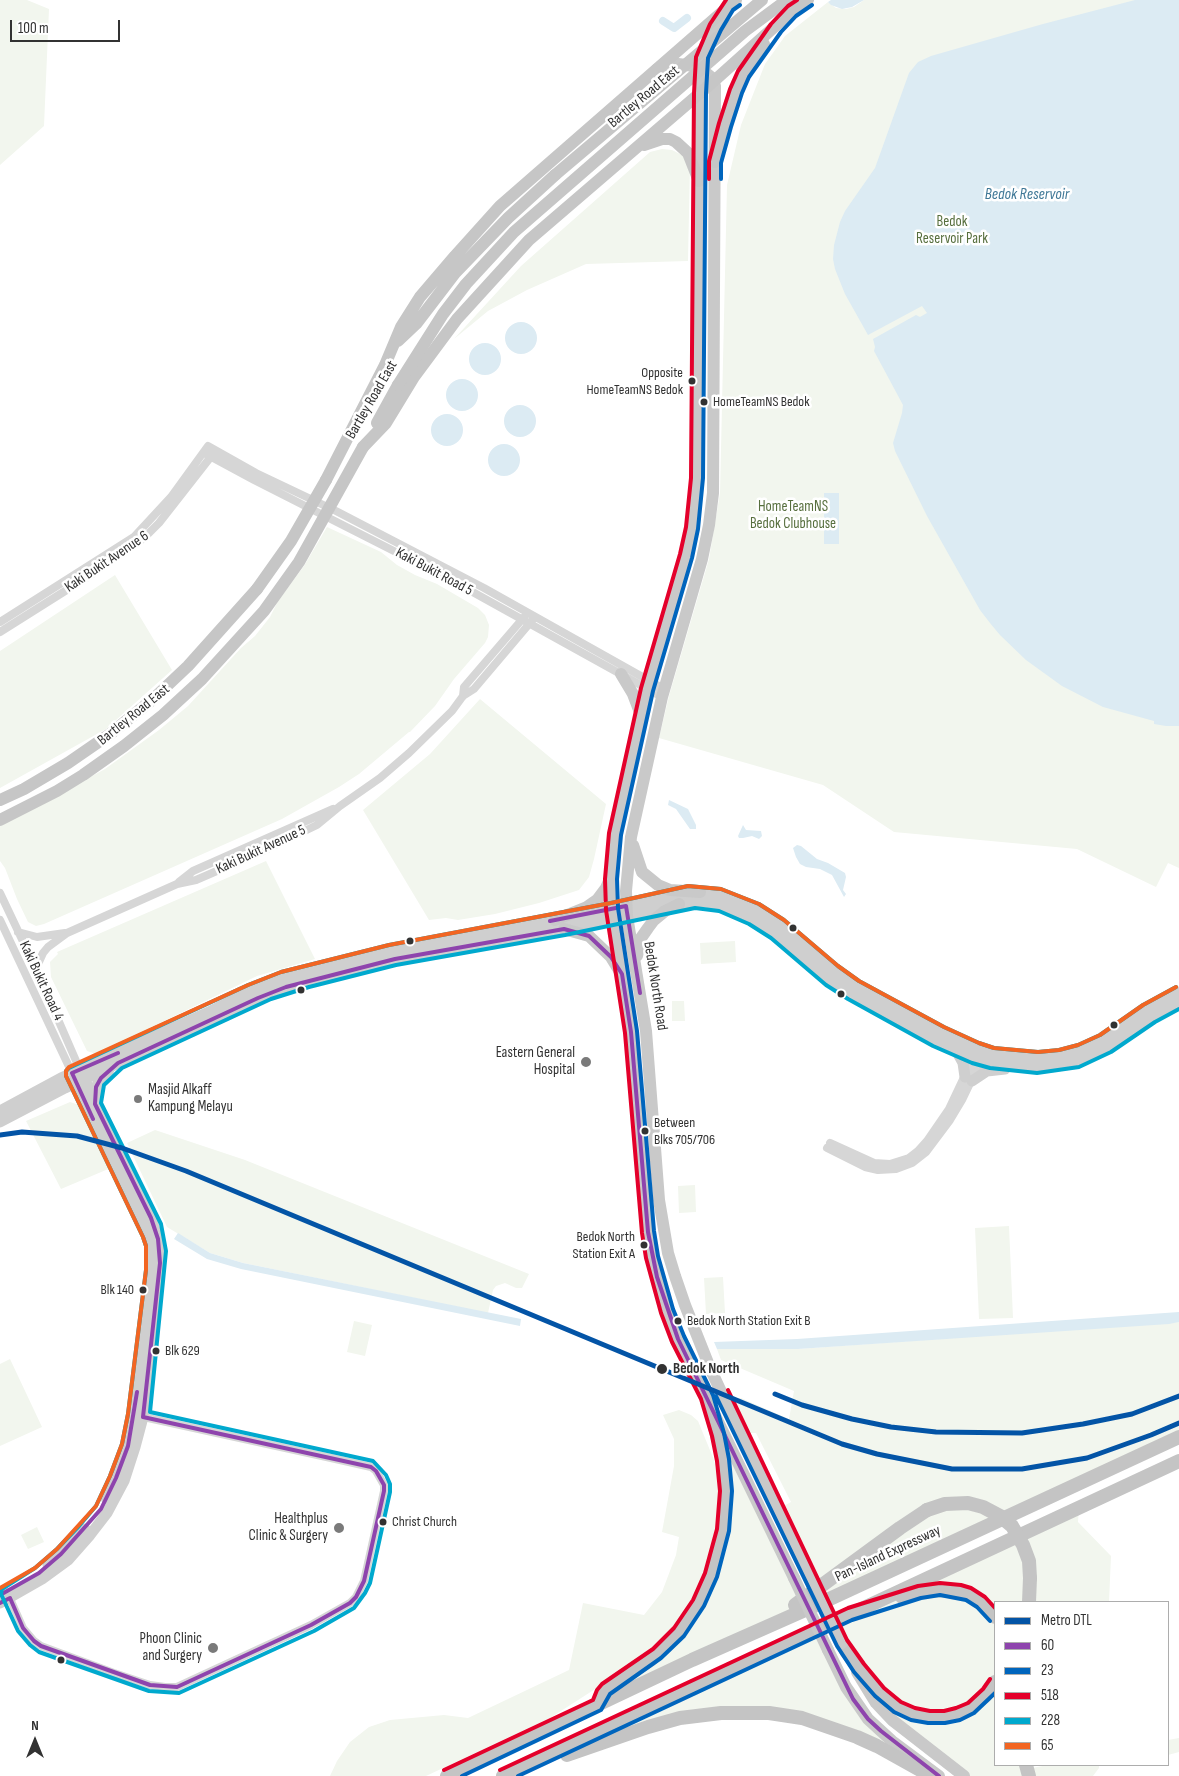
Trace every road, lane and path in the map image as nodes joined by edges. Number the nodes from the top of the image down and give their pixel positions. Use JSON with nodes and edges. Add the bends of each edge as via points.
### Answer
{"nodes":[{"id":1,"x":762,"y":0,"type":"edge"},
{"id":2,"x":787,"y":0,"type":"edge"},
{"id":3,"x":808,"y":0,"type":"edge"},
{"id":4,"x":732,"y":3,"type":"edge"},
{"id":5,"x":776,"y":28,"type":"junction"},
{"id":6,"x":657,"y":69,"type":"junction"},
{"id":7,"x":701,"y":69,"type":"junction"},
{"id":8,"x":714,"y":82,"type":"junction"},
{"id":9,"x":700,"y":93,"type":"junction"},
{"id":10,"x":635,"y":150,"type":"junction"},
{"id":11,"x":715,"y":162,"type":"junction"},
{"id":12,"x":699,"y":181,"type":"junction"},
{"id":13,"x":394,"y":344,"type":"junction"},
{"id":14,"x":363,"y":447,"type":"junction"},
{"id":15,"x":210,"y":452,"type":"junction"},
{"id":16,"x":713,"y":462,"type":"junction"},
{"id":17,"x":697,"y":478,"type":"junction"},
{"id":18,"x":529,"y":618,"type":"junction"},
{"id":19,"x":0,"y":622,"type":"edge"},
{"id":20,"x":0,"y":632,"type":"edge"},
{"id":21,"x":621,"y":674,"type":"junction"},
{"id":22,"x":648,"y":685,"type":"junction"},
{"id":23,"x":663,"y":693,"type":"junction"},
{"id":24,"x":641,"y":715,"type":"junction"},
{"id":25,"x":0,"y":800,"type":"edge"},
{"id":26,"x":0,"y":820,"type":"edge"},
{"id":27,"x":630,"y":837,"type":"junction"},
{"id":28,"x":611,"y":874,"type":"junction"},
{"id":29,"x":0,"y":892,"type":"edge"},
{"id":30,"x":700,"y":892,"type":"junction"},
{"id":31,"x":678,"y":904,"type":"junction"},
{"id":32,"x":627,"y":911,"type":"junction"},
{"id":33,"x":613,"y":914,"type":"junction"},
{"id":34,"x":0,"y":920,"type":"edge"},
{"id":35,"x":559,"y":924,"type":"junction"},
{"id":36,"x":18,"y":932,"type":"junction"},
{"id":37,"x":67,"y":933,"type":"junction"},
{"id":38,"x":636,"y":966,"type":"junction"},
{"id":39,"x":37,"y":971,"type":"junction"},
{"id":40,"x":622,"y":974,"type":"junction"},
{"id":41,"x":1179,"y":992,"type":"edge"},
{"id":42,"x":1179,"y":1002,"type":"edge"},
{"id":43,"x":956,"y":1050,"type":"junction"},
{"id":44,"x":979,"y":1055,"type":"junction"},
{"id":45,"x":118,"y":1063,"type":"junction"},
{"id":46,"x":1027,"y":1067,"type":"junction"},
{"id":47,"x":78,"y":1076,"type":"junction"},
{"id":48,"x":968,"y":1079,"type":"junction"},
{"id":49,"x":95,"y":1104,"type":"junction"},
{"id":50,"x":0,"y":1111,"type":"edge"},
{"id":51,"x":0,"y":1122,"type":"edge"},
{"id":52,"x":707,"y":1397,"type":"junction"},
{"id":53,"x":139,"y":1416,"type":"junction"},
{"id":54,"x":1179,"y":1438,"type":"edge"},
{"id":55,"x":1179,"y":1461,"type":"edge"},
{"id":56,"x":4,"y":1597,"type":"edge"},
{"id":57,"x":1029,"y":1601,"type":"edge"},
{"id":58,"x":850,"y":1614,"type":"junction"},
{"id":59,"x":994,"y":1616,"type":"edge"},
{"id":60,"x":789,"y":1617,"type":"junction"},
{"id":61,"x":844,"y":1647,"type":"junction"},
{"id":62,"x":994,"y":1683,"type":"edge"},
{"id":63,"x":598,"y":1705,"type":"junction"},
{"id":64,"x":508,"y":1773,"type":"edge"},
{"id":65,"x":447,"y":1776,"type":"edge"},
{"id":66,"x":931,"y":1776,"type":"edge"},
{"id":67,"x":940,"y":1776,"type":"edge"},
{"id":68,"x":964,"y":1776,"type":"edge"}],
"edges":[{"from":1,"to":13,"type":"highway","name":"Bartley Road East","bridge":true,"via":[[508,218],[455,273],[416,324]]},
{"from":2,"to":14,"type":"highway","name":"Bartley Road East","bridge":true,"via":[[745,31],[514,232],[443,314]]},
{"from":3,"to":5,"type":"highway"},
{"from":4,"to":6,"type":"highway"},
{"from":4,"to":7,"type":"main road","name":"Bedok North Road","via":[[708,39]]},
{"from":5,"to":8,"type":"highway"},
{"from":5,"to":11,"type":"highway","via":[[759,50],[736,91]]},
{"from":6,"to":7,"type":"main road","via":[[678,64]]},
{"from":6,"to":13,"type":"highway","via":[[497,209],[420,297]]},
{"from":7,"to":8,"type":"main road"},
{"from":7,"to":9,"type":"main road","name":"Bedok North Road"},
{"from":8,"to":9,"type":"highway"},
{"from":8,"to":11,"type":"main road","name":"Bedok North Road"},
{"from":9,"to":10,"type":"highway"},
{"from":9,"to":12,"type":"main road","name":"Bedok North Road"},
{"from":10,"to":12,"type":"highway","via":[[657,140],[670,139],[688,153]]},
{"from":10,"to":14,"type":"highway","via":[[529,240],[457,319],[414,377],[386,423]]},
{"from":11,"to":16,"type":"main road","name":"Bedok North Road"},
{"from":12,"to":17,"type":"main road","name":"Bedok North Road"},
{"from":13,"to":25,"type":"highway","name":"Bartley Road East","bridge":true,"via":[[326,480],[291,541],[258,589],[188,666],[152,700],[68,763]]},
{"from":14,"to":26,"type":"highway","name":"Bartley Road East","bridge":true,"via":[[299,562],[235,645],[202,679],[163,715],[83,775]]},
{"from":15,"to":18,"type":"street","name":"Kaki Bukit Road 5","via":[[336,511],[484,588]]},
{"from":15,"to":19,"type":"street","name":"Kaki Bukit Avenue 6","via":[[134,537]]},
{"from":15,"to":20,"type":"street","name":"Kaki Bukit Avenue 6","via":[[160,522],[144,538]]},
{"from":16,"to":17,"type":"main road"},
{"from":16,"to":23,"type":"main road","name":"Bedok North Road","via":[[713,493],[702,559]]},
{"from":17,"to":22,"type":"main road","name":"Bedok North Road","via":[[686,556]]},
{"from":18,"to":21,"type":"street","name":"Kaki Bukit Road 5"},
{"from":18,"to":22,"type":"street","name":"Kaki Bukit Road 5"},
{"from":18,"to":37,"type":"street","name":"Kaki Bukit Avenue 5","via":[[474,690],[463,696],[409,753],[340,806],[193,871],[177,884]]},
{"from":21,"to":22,"type":"street","name":"Kaki Bukit Road 5"},
{"from":21,"to":24,"type":"main road"},
{"from":22,"to":23,"type":"street","name":"Kaki Bukit Road 5"},
{"from":22,"to":24,"type":"main road","name":"Bedok North Road"},
{"from":23,"to":27,"type":"main road","name":"Bedok North Road"},
{"from":24,"to":28,"type":"main road","name":"Bedok North Road","via":[[615,834]]},
{"from":27,"to":30,"type":"main road","via":[[642,872],[651,880],[670,890]]},
{"from":27,"to":32,"type":"main road","name":"Bedok North Road"},
{"from":28,"to":33,"type":"main road","name":"Bedok North Road"},
{"from":28,"to":35,"type":"main road","via":[[597,900]]},
{"from":29,"to":36,"type":"street","name":"Kaki Bukit Road 4"},
{"from":30,"to":32,"type":"main road","via":[[678,894]]},
{"from":30,"to":44,"type":"main road","via":[[730,898],[756,910],[856,986]]},
{"from":31,"to":32,"type":"main road"},
{"from":31,"to":38,"type":"main road","via":[[665,911],[648,928],[639,944]]},
{"from":31,"to":43,"type":"main road","via":[[716,903],[752,918],[837,984],[909,1027]]},
{"from":32,"to":33,"type":"main road"},
{"from":32,"to":38,"type":"main road","name":"Bedok North Road"},
{"from":33,"to":35,"type":"main road"},
{"from":33,"to":40,"type":"main road","name":"Bedok North Road"},
{"from":34,"to":47,"type":"street","name":"Kaki Bukit Road 4"},
{"from":35,"to":40,"type":"main road","via":[[589,936],[611,957]]},
{"from":35,"to":45,"type":"main road","via":[[306,981],[269,994]]},
{"from":35,"to":47,"type":"main road","via":[[390,951],[283,978]]},
{"from":36,"to":37,"type":"street","via":[[37,938]]},
{"from":36,"to":39,"type":"street","name":"Kaki Bukit Road 4"},
{"from":37,"to":39,"type":"street","via":[[43,953]]},
{"from":38,"to":61,"type":"main road","name":"Bedok North Road","bridge":true,"via":[[646,1031],[659,1200],[675,1276],[714,1376]]},
{"from":39,"to":47,"type":"street","name":"Kaki Bukit Road 4"},
{"from":40,"to":52,"type":"main road","name":"Bedok North Road","via":[[631,1032],[652,1257],[673,1325]]},
{"from":41,"to":44,"type":"main road","via":[[1080,1051],[1038,1058]]},
{"from":42,"to":46,"type":"main road","via":[[1085,1059]]},
{"from":43,"to":44,"type":"main road"},
{"from":43,"to":48,"type":"main road"},
{"from":44,"to":46,"type":"main road","via":[[1001,1064]]},
{"from":44,"to":48,"type":"street"},
{"from":45,"to":47,"type":"main road"},
{"from":45,"to":49,"type":"main road","via":[[98,1082]]},
{"from":46,"to":48,"type":"main road","via":[[987,1071]]},
{"from":47,"to":49,"type":"main road"},
{"from":47,"to":50,"type":"main road"},
{"from":47,"to":51,"type":"main road"},
{"from":47,"to":53,"type":"main road","via":[[152,1245]]},
{"from":48,"to":48,"type":"street","via":[[950,1120],[926,1152],[912,1163],[896,1169],[879,1170],[845,1157],[829,1145],[874,1163],[906,1160],[934,1131]]},
{"from":49,"to":53,"type":"main road","via":[[151,1218],[158,1239],[160,1263]]},
{"from":52,"to":63,"type":"highway","via":[[721,1450],[726,1491],[723,1530],[712,1575],[679,1632],[650,1660],[606,1689]]},
{"from":52,"to":67,"type":"main road","name":"Bedok North Road","bridge":true,"via":[[850,1693],[868,1719]]},
{"from":53,"to":56,"type":"main road","via":[[135,1448],[124,1481],[107,1513],[68,1560],[42,1579]]},
{"from":53,"to":56,"type":"street","via":[[371,1467],[376,1471],[384,1491],[364,1581],[356,1597],[294,1634],[177,1687],[165,1688],[41,1646],[23,1628]]},
{"from":54,"to":60,"type":"highway","name":"Pan-Island Expressway"},
{"from":55,"to":58,"type":"highway"},
{"from":57,"to":60,"type":"highway","bridge":true,"via":[[1027,1553],[1012,1526],[983,1507],[945,1504],[927,1510],[803,1598],[791,1610]]},
{"from":58,"to":59,"type":"highway","via":[[940,1589],[969,1594]]},
{"from":58,"to":64,"type":"highway"},
{"from":60,"to":63,"type":"highway","name":"Pan-Island Expressway"},
{"from":61,"to":62,"type":"highway","via":[[882,1695],[901,1709],[919,1716],[945,1717],[967,1710],[985,1696]]},
{"from":61,"to":68,"type":"main road","name":"Bedok North Road","via":[[868,1692],[885,1713]]},
{"from":63,"to":65,"type":"highway","name":"Pan-Island Expressway"},
{"from":64,"to":66,"type":"highway","via":[[664,1722],[745,1712],[785,1715],[826,1725],[871,1743]]}]}
